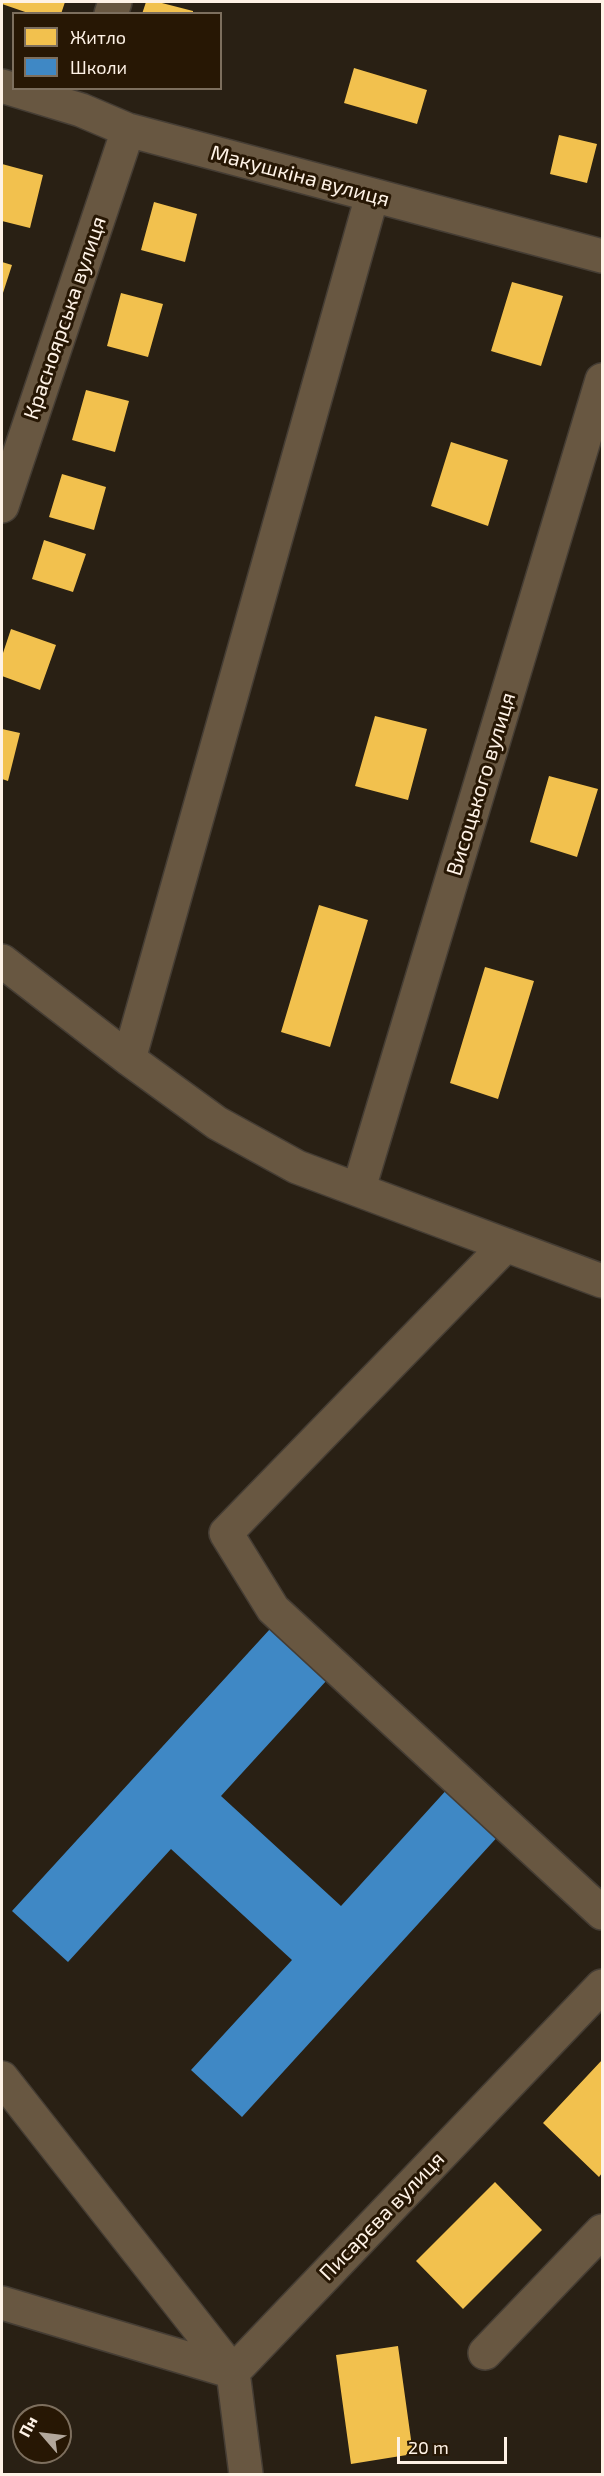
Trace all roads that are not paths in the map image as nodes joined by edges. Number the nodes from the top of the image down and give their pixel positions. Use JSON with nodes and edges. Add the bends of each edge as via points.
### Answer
{"nodes":[{"id":1,"x":27,"y":90,"type":"edge"},
{"id":2,"x":84,"y":99,"type":"edge"},
{"id":3,"x":128,"y":130,"type":"junction"},
{"id":4,"x":372,"y":196,"type":"junction"},
{"id":5,"x":603,"y":256,"type":"edge"},
{"id":6,"x":603,"y":380,"type":"edge"},
{"id":7,"x":2,"y":506,"type":"edge"},
{"id":8,"x":2,"y":961,"type":"edge"},
{"id":9,"x":129,"y":1059,"type":"junction"},
{"id":10,"x":359,"y":1188,"type":"junction"},
{"id":11,"x":506,"y":1245,"type":"junction"},
{"id":12,"x":603,"y":1281,"type":"edge"},
{"id":13,"x":603,"y":1913,"type":"edge"},
{"id":14,"x":603,"y":1986,"type":"edge"},
{"id":15,"x":2,"y":2078,"type":"edge"},
{"id":16,"x":603,"y":2231,"type":"edge"},
{"id":17,"x":2,"y":2303,"type":"edge"},
{"id":18,"x":485,"y":2353,"type":"dead end"},
{"id":19,"x":233,"y":2372,"type":"junction"},
{"id":20,"x":246,"y":2475,"type":"edge"}],
"edges":[{"from":1,"to":2,"type":"street","name":"Макушкіна вулиця"},
{"from":2,"to":3,"type":"street","name":"Макушкіна вулиця"},
{"from":3,"to":4,"type":"street","name":"Макушкіна вулиця"},
{"from":3,"to":7,"type":"street","name":"Красноярська вулиця"},
{"from":4,"to":5,"type":"street","name":"Макушкіна вулиця"},
{"from":4,"to":9,"type":"street"},
{"from":6,"to":10,"type":"street","name":"Висоцького вулиця"},
{"from":8,"to":9,"type":"street"},
{"from":9,"to":10,"type":"street","via":[[217,1123],[297,1167]]},
{"from":10,"to":11,"type":"street"},
{"from":11,"to":12,"type":"street"},
{"from":11,"to":13,"type":"street","via":[[226,1533],[273,1609]]},
{"from":14,"to":19,"type":"street","name":"Писарєва вулиця"},
{"from":15,"to":19,"type":"street"},
{"from":16,"to":18,"type":"street"},
{"from":17,"to":19,"type":"street"},
{"from":19,"to":20,"type":"street"}]}
